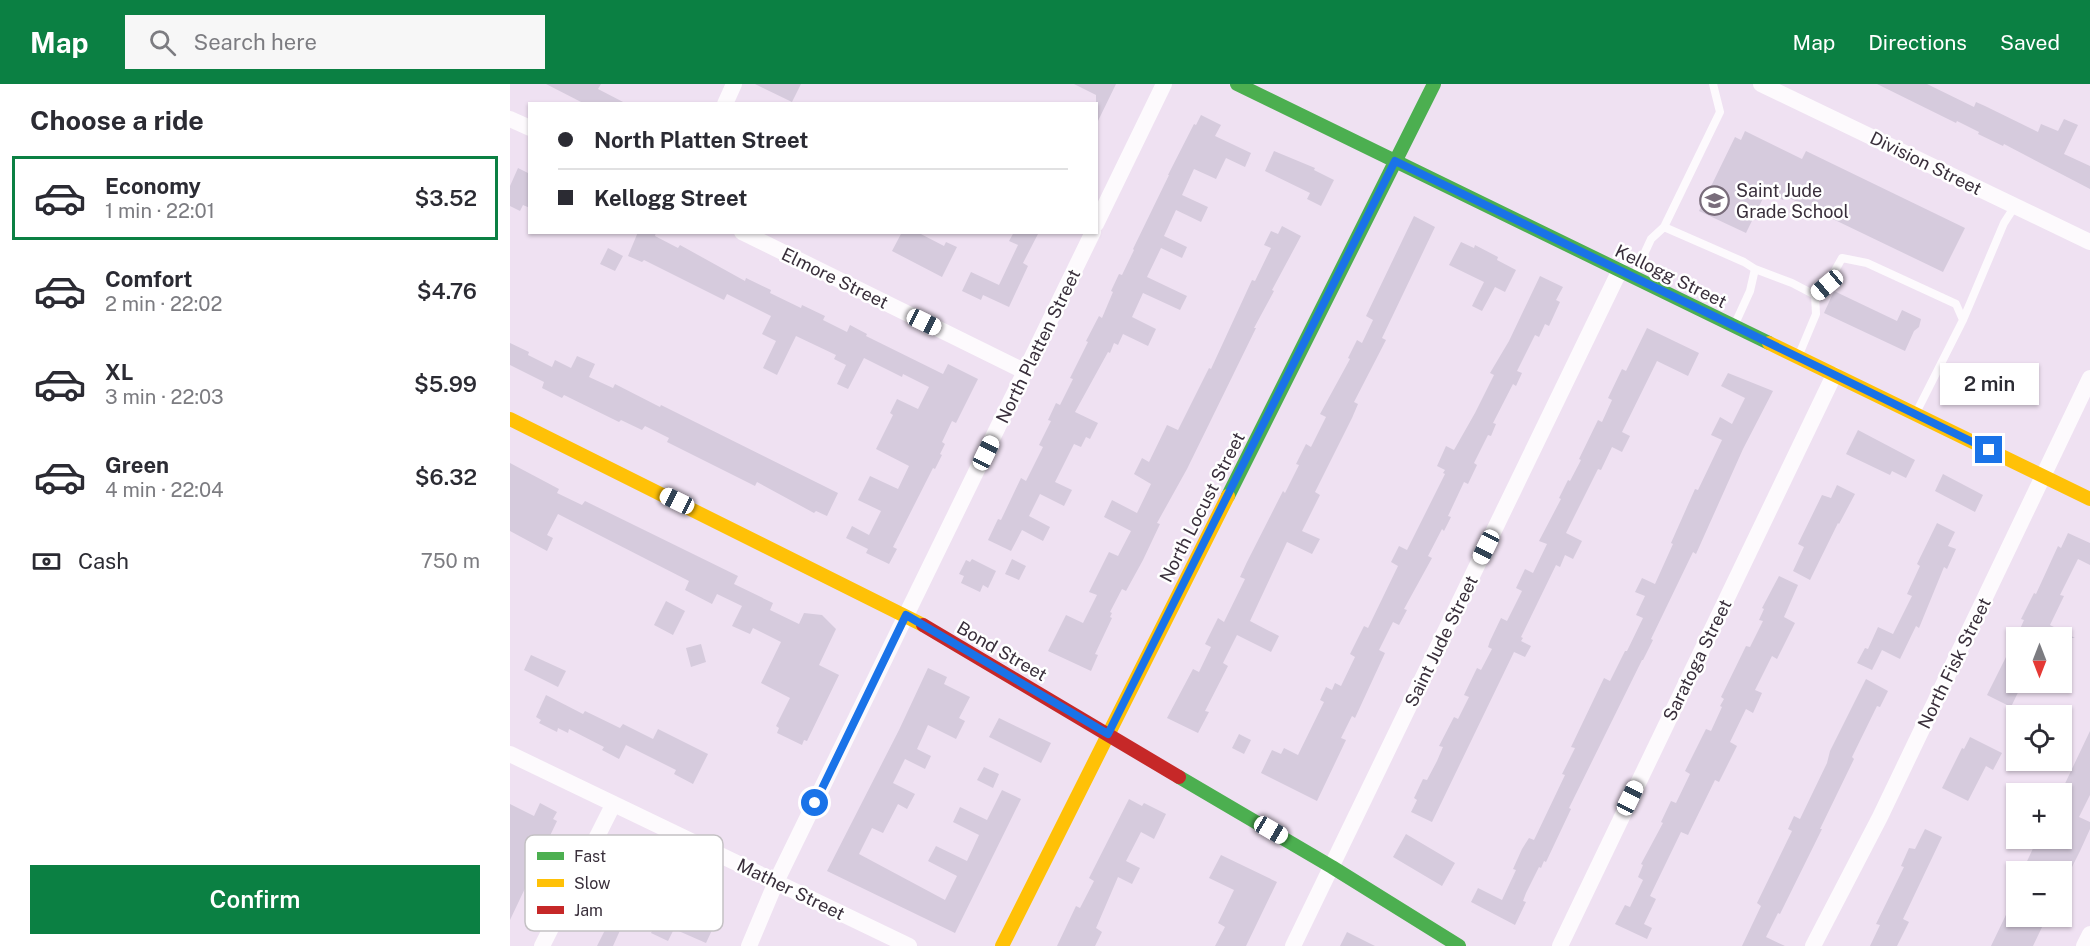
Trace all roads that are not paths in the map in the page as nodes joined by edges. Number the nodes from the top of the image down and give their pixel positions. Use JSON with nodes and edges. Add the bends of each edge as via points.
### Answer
{"nodes":[{"id":1,"x":734,"y":84,"type":"edge"},
{"id":2,"x":1164,"y":84,"type":"edge"},
{"id":3,"x":1237,"y":84,"type":"edge"},
{"id":4,"x":1434,"y":84,"type":"edge"},
{"id":5,"x":1713,"y":84,"type":"edge"},
{"id":6,"x":1761,"y":84,"type":"edge"},
{"id":7,"x":725,"y":102,"type":"edge"},
{"id":8,"x":510,"y":119,"type":"edge"},
{"id":9,"x":528,"y":127,"type":"edge"},
{"id":10,"x":1395,"y":161,"type":"junction"},
{"id":11,"x":2015,"y":206,"type":"junction"},
{"id":12,"x":1098,"y":221,"type":"edge"},
{"id":13,"x":1664,"y":226,"type":"junction"},
{"id":14,"x":746,"y":234,"type":"edge"},
{"id":15,"x":1092,"y":234,"type":"edge"},
{"id":16,"x":2090,"y":242,"type":"edge"},
{"id":17,"x":1755,"y":269,"type":"junction"},
{"id":18,"x":1626,"y":274,"type":"junction"},
{"id":19,"x":1815,"y":295,"type":"junction"},
{"id":20,"x":1963,"y":320,"type":"junction"},
{"id":21,"x":1734,"y":326,"type":"junction"},
{"id":22,"x":1798,"y":357,"type":"junction"},
{"id":23,"x":1026,"y":372,"type":"junction"},
{"id":24,"x":1834,"y":375,"type":"junction"},
{"id":25,"x":2090,"y":378,"type":"edge"},
{"id":26,"x":1915,"y":414,"type":"junction"},
{"id":27,"x":510,"y":419,"type":"edge"},
{"id":28,"x":2043,"y":476,"type":"junction"},
{"id":29,"x":2090,"y":499,"type":"edge"},
{"id":30,"x":906,"y":615,"type":"junction"},
{"id":31,"x":1108,"y":734,"type":"junction"},
{"id":32,"x":510,"y":754,"type":"edge"},
{"id":33,"x":613,"y":805,"type":"junction"},
{"id":34,"x":598,"y":835,"type":"edge"},
{"id":35,"x":677,"y":835,"type":"edge"},
{"id":36,"x":723,"y":857,"type":"edge"},
{"id":37,"x":1332,"y":867,"type":"junction"},
{"id":38,"x":776,"y":882,"type":"junction"},
{"id":39,"x":550,"y":931,"type":"edge"},
{"id":40,"x":2090,"y":934,"type":"edge"},
{"id":41,"x":542,"y":946,"type":"edge"},
{"id":42,"x":749,"y":946,"type":"edge"},
{"id":43,"x":909,"y":946,"type":"edge"},
{"id":44,"x":1002,"y":946,"type":"edge"},
{"id":45,"x":1293,"y":946,"type":"edge"},
{"id":46,"x":1459,"y":946,"type":"edge"},
{"id":47,"x":1560,"y":946,"type":"edge"},
{"id":48,"x":1813,"y":946,"type":"edge"},
{"id":49,"x":2084,"y":946,"type":"edge"}],
"edges":[{"from":1,"to":7,"type":"street"},
{"from":2,"to":12,"type":"street"},
{"from":3,"to":10,"type":"street","name":"Kellogg Street"},
{"from":4,"to":10,"type":"street","name":"North Locust Street"},
{"from":5,"to":13,"type":"lane","via":[[1720,112]]},
{"from":6,"to":11,"type":"street","name":"Division Street"},
{"from":8,"to":9,"type":"street"},
{"from":10,"to":18,"type":"street","name":"Kellogg Street"},
{"from":10,"to":31,"type":"street","name":"North Locust Street"},
{"from":11,"to":16,"type":"street","name":"Division Street"},
{"from":11,"to":20,"type":"lane"},
{"from":13,"to":17,"type":"lane"},
{"from":13,"to":18,"type":"lane"},
{"from":14,"to":23,"type":"street","name":"Elmore Street"},
{"from":15,"to":23,"type":"street","name":"North Platten Street"},
{"from":17,"to":19,"type":"lane"},
{"from":17,"to":21,"type":"lane"},
{"from":18,"to":21,"type":"street","name":"Kellogg Street"},
{"from":18,"to":37,"type":"street","name":"Saint Jude Street"},
{"from":19,"to":20,"type":"lane","via":[[1827,285],[1842,258],[1867,263],[1956,304]]},
{"from":19,"to":22,"type":"lane","via":[[1816,314]]},
{"from":20,"to":26,"type":"lane"},
{"from":21,"to":22,"type":"street","name":"Kellogg Street"},
{"from":22,"to":24,"type":"street","name":"Kellogg Street"},
{"from":23,"to":30,"type":"street","name":"North Platten Street"},
{"from":24,"to":26,"type":"street","name":"Kellogg Street"},
{"from":24,"to":47,"type":"street","name":"Saratoga Street"},
{"from":25,"to":28,"type":"street","name":"North Fisk Street"},
{"from":26,"to":28,"type":"street","name":"Kellogg Street"},
{"from":27,"to":30,"type":"street","name":"Bond Street"},
{"from":28,"to":29,"type":"street","name":"Kellogg Street"},
{"from":28,"to":48,"type":"street","name":"North Fisk Street","via":[[1880,817]]},
{"from":30,"to":31,"type":"street","name":"Bond Street"},
{"from":30,"to":38,"type":"street","name":"North Platten Street"},
{"from":31,"to":37,"type":"street","name":"Bond Street"},
{"from":31,"to":44,"type":"street","name":"North Locust Street"},
{"from":32,"to":33,"type":"street","name":"Mather Street"},
{"from":33,"to":34,"type":"street"},
{"from":33,"to":35,"type":"street","name":"Mather Street"},
{"from":36,"to":38,"type":"street","name":"Mather Street"},
{"from":37,"to":45,"type":"street","name":"Saint Jude Street"},
{"from":37,"to":46,"type":"street","name":"Bond Street"},
{"from":38,"to":42,"type":"street","name":"North Platten Street"},
{"from":38,"to":43,"type":"street","name":"Mather Street"},
{"from":39,"to":41,"type":"street"},
{"from":40,"to":49,"type":"street"}]}
